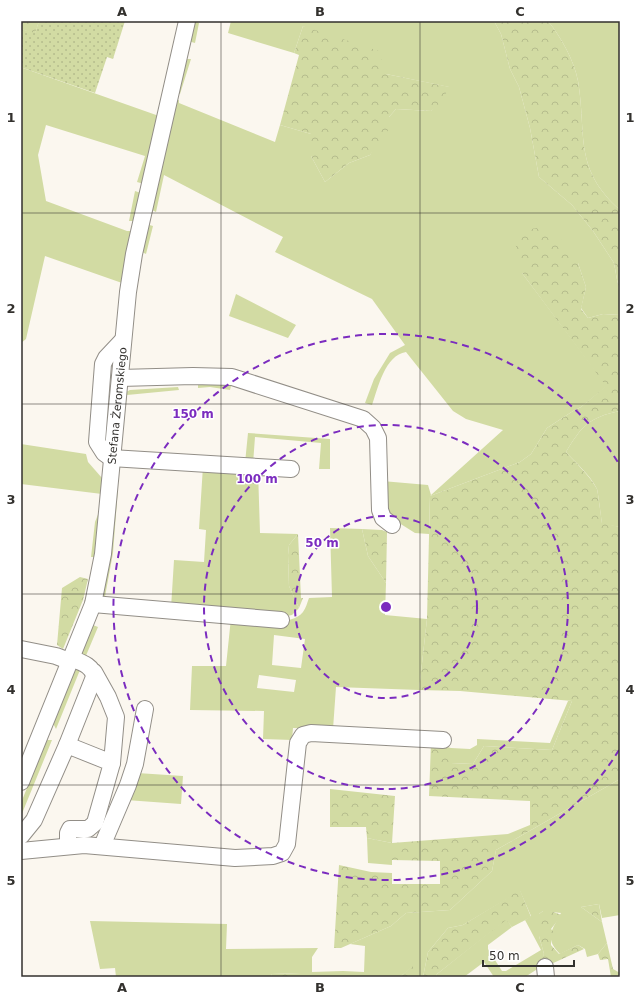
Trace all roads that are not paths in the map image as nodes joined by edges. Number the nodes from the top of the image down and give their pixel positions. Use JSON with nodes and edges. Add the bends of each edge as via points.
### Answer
{"nodes":[{"id":1,"x":187,"y":21,"type":"edge"},
{"id":2,"x":122,"y":341,"type":"junction"},
{"id":3,"x":120,"y":378,"type":"junction"},
{"id":4,"x":111,"y":458,"type":"junction"},
{"id":5,"x":291,"y":470,"type":"dead end"},
{"id":6,"x":392,"y":525,"type":"dead end"},
{"id":7,"x":93,"y":604,"type":"junction"},
{"id":8,"x":281,"y":620,"type":"dead end"},
{"id":9,"x":21,"y":649,"type":"edge"},
{"id":10,"x":70,"y":660,"type":"junction"},
{"id":11,"x":94,"y":672,"type":"junction"},
{"id":12,"x":145,"y":709,"type":"dead end"},
{"id":13,"x":443,"y":740,"type":"dead end"},
{"id":14,"x":67,"y":745,"type":"junction"},
{"id":15,"x":112,"y":763,"type":"junction"},
{"id":16,"x":21,"y":782,"type":"edge"},
{"id":17,"x":21,"y":836,"type":"edge"},
{"id":18,"x":68,"y":846,"type":"junction"},
{"id":19,"x":102,"y":846,"type":"junction"},
{"id":20,"x":21,"y":851,"type":"edge"}],
"edges":[{"from":1,"to":2,"type":"street","name":"Stefana Żeromskiego","via":[[132,264]]},
{"from":2,"to":3,"type":"street","name":"Stefana Żeromskiego"},
{"from":2,"to":4,"type":"street","via":[[103,364],[97,442],[104,454]]},
{"from":3,"to":4,"type":"street","name":"Stefana Żeromskiego"},
{"from":3,"to":6,"type":"street","via":[[232,377],[363,420],[373,428],[378,438],[380,510],[383,518]]},
{"from":4,"to":5,"type":"street"},
{"from":4,"to":7,"type":"street","name":"Stefana Żeromskiego","via":[[103,554]]},
{"from":7,"to":8,"type":"street"},
{"from":7,"to":10,"type":"street","name":"Stefana Żeromskiego"},
{"from":9,"to":10,"type":"street"},
{"from":10,"to":11,"type":"street","via":[[88,666]]},
{"from":10,"to":16,"type":"street","name":"Stefana Żeromskiego"},
{"from":11,"to":14,"type":"street"},
{"from":11,"to":15,"type":"street","via":[[116,717]]},
{"from":12,"to":19,"type":"street","via":[[135,764]]},
{"from":13,"to":19,"type":"street","via":[[311,733],[304,735],[298,743],[287,844],[282,853],[273,856],[235,858]]},
{"from":14,"to":15,"type":"street"},
{"from":14,"to":17,"type":"street","via":[[34,820]]},
{"from":15,"to":18,"type":"street","via":[[95,823],[88,829],[70,829]]},
{"from":18,"to":19,"type":"street"},
{"from":18,"to":20,"type":"street"}]}
